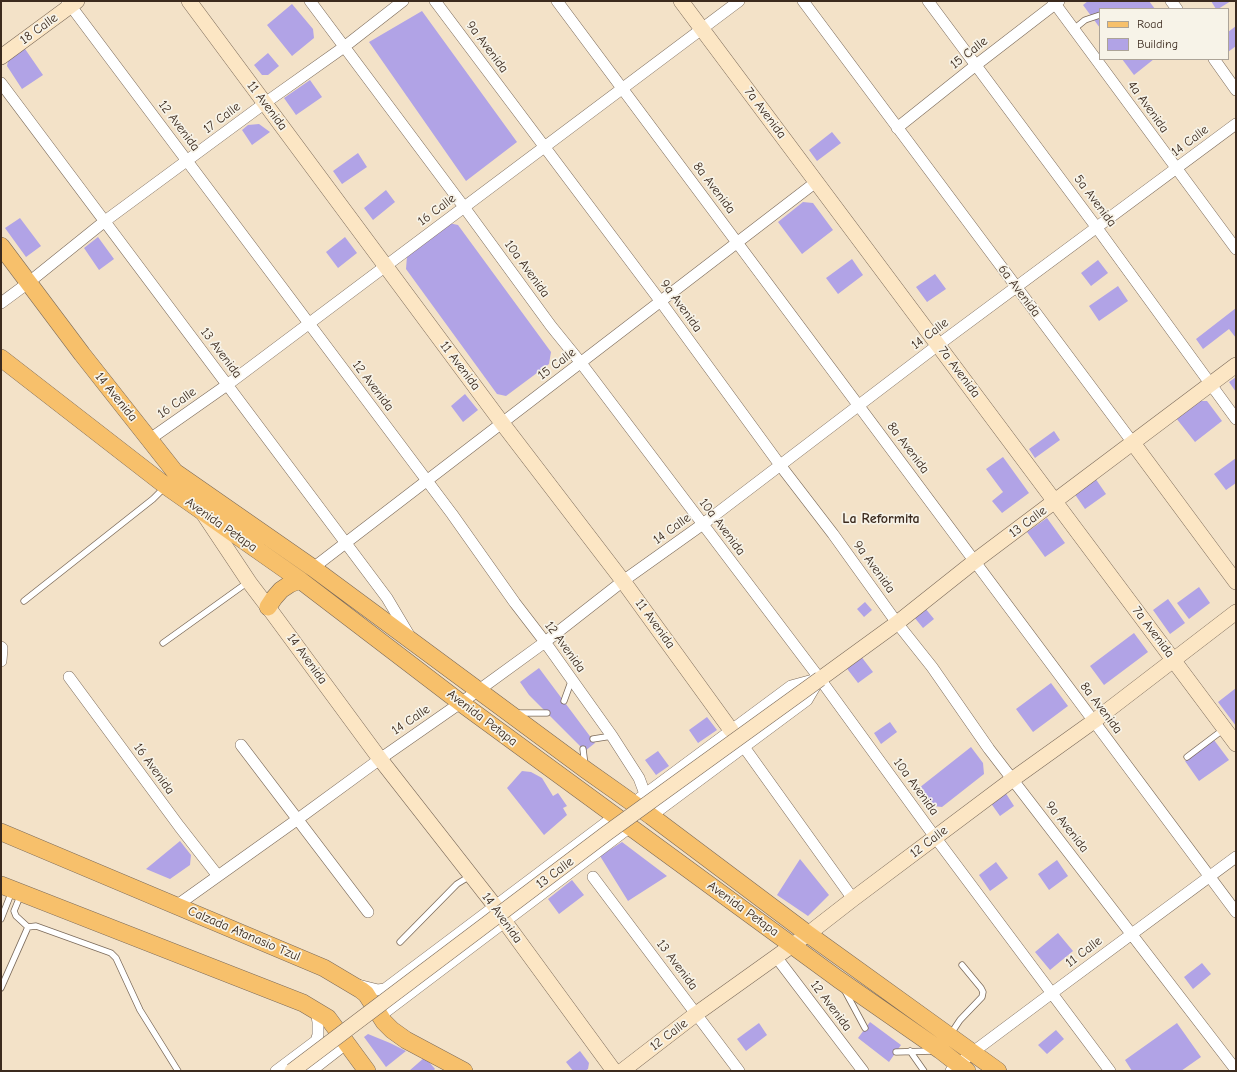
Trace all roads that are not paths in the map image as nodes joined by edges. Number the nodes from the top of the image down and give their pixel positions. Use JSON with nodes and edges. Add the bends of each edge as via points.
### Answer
{"nodes":[{"id":1,"x":189,"y":1,"type":"edge"},
{"id":2,"x":310,"y":1,"type":"edge"},
{"id":3,"x":403,"y":1,"type":"edge"},
{"id":4,"x":435,"y":1,"type":"edge"},
{"id":5,"x":557,"y":1,"type":"edge"},
{"id":6,"x":681,"y":1,"type":"edge"},
{"id":7,"x":739,"y":1,"type":"edge"},
{"id":8,"x":802,"y":1,"type":"edge"},
{"id":9,"x":928,"y":1,"type":"edge"},
{"id":10,"x":1056,"y":2,"type":"edge"},
{"id":11,"x":72,"y":3,"type":"edge"},
{"id":12,"x":1099,"y":15,"type":"edge"},
{"id":13,"x":702,"y":29,"type":"junction"},
{"id":14,"x":1074,"y":29,"type":"junction"},
{"id":15,"x":344,"y":47,"type":"junction"},
{"id":16,"x":1,"y":58,"type":"edge"},
{"id":17,"x":1215,"y":60,"type":"edge"},
{"id":18,"x":976,"y":65,"type":"junction"},
{"id":19,"x":1,"y":83,"type":"edge"},
{"id":20,"x":622,"y":88,"type":"junction"},
{"id":21,"x":1236,"y":90,"type":"edge"},
{"id":22,"x":265,"y":103,"type":"junction"},
{"id":23,"x":1236,"y":124,"type":"edge"},
{"id":24,"x":897,"y":128,"type":"junction"},
{"id":25,"x":545,"y":146,"type":"junction"},
{"id":26,"x":187,"y":161,"type":"junction"},
{"id":27,"x":1176,"y":169,"type":"junction"},
{"id":28,"x":816,"y":182,"type":"junction"},
{"id":29,"x":464,"y":207,"type":"junction"},
{"id":30,"x":105,"y":221,"type":"junction"},
{"id":31,"x":1097,"y":228,"type":"junction"},
{"id":32,"x":738,"y":243,"type":"junction"},
{"id":33,"x":1,"y":246,"type":"edge"},
{"id":34,"x":1236,"y":249,"type":"edge"},
{"id":35,"x":386,"y":266,"type":"junction"},
{"id":36,"x":28,"y":283,"type":"junction"},
{"id":37,"x":1016,"y":287,"type":"junction"},
{"id":38,"x":661,"y":302,"type":"junction"},
{"id":39,"x":1,"y":303,"type":"edge"},
{"id":40,"x":309,"y":324,"type":"junction"},
{"id":41,"x":938,"y":345,"type":"junction"},
{"id":42,"x":1,"y":358,"type":"edge"},
{"id":43,"x":581,"y":363,"type":"junction"},
{"id":44,"x":1236,"y":365,"type":"edge"},
{"id":45,"x":1210,"y":384,"type":"junction"},
{"id":46,"x":227,"y":385,"type":"junction"},
{"id":47,"x":859,"y":406,"type":"junction"},
{"id":48,"x":1236,"y":419,"type":"edge"},
{"id":49,"x":502,"y":423,"type":"junction"},
{"id":50,"x":150,"y":439,"type":"junction"},
{"id":51,"x":1132,"y":443,"type":"junction"},
{"id":52,"x":780,"y":465,"type":"junction"},
{"id":53,"x":170,"y":479,"type":"junction"},
{"id":54,"x":427,"y":481,"type":"junction"},
{"id":55,"x":1055,"y":501,"type":"junction"},
{"id":56,"x":202,"y":512,"type":"junction"},
{"id":57,"x":703,"y":524,"type":"junction"},
{"id":58,"x":346,"y":543,"type":"junction"},
{"id":59,"x":975,"y":561,"type":"junction"},
{"id":60,"x":313,"y":568,"type":"junction"},
{"id":61,"x":300,"y":580,"type":"junction"},
{"id":62,"x":624,"y":581,"type":"junction"},
{"id":63,"x":249,"y":582,"type":"junction"},
{"id":64,"x":1236,"y":582,"type":"edge"},
{"id":65,"x":24,"y":601,"type":"dead end"},
{"id":66,"x":268,"y":607,"type":"junction"},
{"id":67,"x":1236,"y":612,"type":"edge"},
{"id":68,"x":897,"y":623,"type":"junction"},
{"id":69,"x":545,"y":642,"type":"junction"},
{"id":70,"x":163,"y":643,"type":"dead end"},
{"id":71,"x":414,"y":644,"type":"junction"},
{"id":72,"x":2,"y":647,"type":"edge"},
{"id":73,"x":1174,"y":660,"type":"junction"},
{"id":74,"x":1,"y":661,"type":"edge"},
{"id":75,"x":69,"y":677,"type":"dead end"},
{"id":76,"x":572,"y":679,"type":"junction"},
{"id":77,"x":820,"y":679,"type":"junction"},
{"id":78,"x":479,"y":690,"type":"junction"},
{"id":79,"x":564,"y":701,"type":"dead end"},
{"id":80,"x":461,"y":703,"type":"junction"},
{"id":81,"x":509,"y":713,"type":"junction"},
{"id":82,"x":547,"y":713,"type":"dead end"},
{"id":83,"x":1094,"y":721,"type":"junction"},
{"id":84,"x":1224,"y":729,"type":"junction"},
{"id":85,"x":731,"y":730,"type":"junction"},
{"id":86,"x":612,"y":736,"type":"junction"},
{"id":87,"x":593,"y":739,"type":"dead end"},
{"id":88,"x":1236,"y":744,"type":"edge"},
{"id":89,"x":241,"y":745,"type":"dead end"},
{"id":90,"x":744,"y":747,"type":"junction"},
{"id":91,"x":583,"y":749,"type":"dead end"},
{"id":92,"x":1187,"y":757,"type":"dead end"},
{"id":93,"x":380,"y":759,"type":"junction"},
{"id":94,"x":586,"y":770,"type":"junction"},
{"id":95,"x":1013,"y":779,"type":"junction"},
{"id":96,"x":639,"y":799,"type":"junction"},
{"id":97,"x":615,"y":816,"type":"junction"},
{"id":98,"x":651,"y":816,"type":"junction"},
{"id":99,"x":298,"y":819,"type":"junction"},
{"id":100,"x":630,"y":827,"type":"junction"},
{"id":101,"x":1,"y":832,"type":"edge"},
{"id":102,"x":935,"y":837,"type":"junction"},
{"id":103,"x":1236,"y":858,"type":"edge"},
{"id":104,"x":218,"y":876,"type":"junction"},
{"id":105,"x":470,"y":876,"type":"junction"},
{"id":106,"x":1209,"y":876,"type":"junction"},
{"id":107,"x":593,"y":877,"type":"dead end"},
{"id":108,"x":12,"y":889,"type":"edge"},
{"id":109,"x":853,"y":899,"type":"junction"},
{"id":110,"x":176,"y":906,"type":"junction"},
{"id":111,"x":495,"y":906,"type":"junction"},
{"id":112,"x":368,"y":912,"type":"dead end"},
{"id":113,"x":1236,"y":912,"type":"edge"},
{"id":114,"x":1,"y":919,"type":"edge"},
{"id":115,"x":505,"y":922,"type":"junction"},
{"id":116,"x":28,"y":928,"type":"junction"},
{"id":117,"x":808,"y":934,"type":"junction"},
{"id":118,"x":1132,"y":934,"type":"junction"},
{"id":119,"x":400,"y":942,"type":"dead end"},
{"id":120,"x":793,"y":945,"type":"junction"},
{"id":121,"x":777,"y":958,"type":"junction"},
{"id":122,"x":962,"y":965,"type":"dead end"},
{"id":123,"x":838,"y":979,"type":"junction"},
{"id":124,"x":346,"y":982,"type":"junction"},
{"id":125,"x":1,"y":988,"type":"edge"},
{"id":126,"x":1052,"y":993,"type":"junction"},
{"id":127,"x":316,"y":1010,"type":"junction"},
{"id":128,"x":696,"y":1014,"type":"junction"},
{"id":129,"x":380,"y":1016,"type":"junction"},
{"id":130,"x":865,"y":1028,"type":"dead end"},
{"id":131,"x":950,"y":1036,"type":"junction"},
{"id":132,"x":347,"y":1043,"type":"junction"},
{"id":133,"x":940,"y":1050,"type":"junction"},
{"id":134,"x":910,"y":1051,"type":"junction"},
{"id":135,"x":896,"y":1052,"type":"dead end"},
{"id":136,"x":973,"y":1052,"type":"junction"},
{"id":137,"x":959,"y":1069,"type":"edge"},
{"id":138,"x":1236,"y":1070,"type":"edge"},
{"id":139,"x":178,"y":1071,"type":"edge"},
{"id":140,"x":276,"y":1071,"type":"edge"},
{"id":141,"x":292,"y":1071,"type":"edge"},
{"id":142,"x":311,"y":1071,"type":"edge"},
{"id":143,"x":368,"y":1071,"type":"edge"},
{"id":144,"x":464,"y":1071,"type":"edge"},
{"id":145,"x":614,"y":1071,"type":"edge"},
{"id":146,"x":622,"y":1071,"type":"edge"},
{"id":147,"x":739,"y":1071,"type":"edge"},
{"id":148,"x":863,"y":1071,"type":"edge"},
{"id":149,"x":924,"y":1071,"type":"edge"},
{"id":150,"x":998,"y":1071,"type":"edge"},
{"id":151,"x":1110,"y":1071,"type":"edge"}],
"edges":[{"from":1,"to":22,"type":"main road","name":"11 Avenida"},
{"from":2,"to":15,"type":"street","name":"10a Avenida"},
{"from":3,"to":15,"type":"street","name":"17 Calle"},
{"from":4,"to":25,"type":"street","name":"9a Avenida"},
{"from":5,"to":20,"type":"street","name":"8a Avenida"},
{"from":6,"to":13,"type":"main road","name":"7a Avenida"},
{"from":7,"to":13,"type":"street","name":"16 Calle"},
{"from":8,"to":24,"type":"street","name":"6a Avenida"},
{"from":9,"to":18,"type":"street","name":"5a Avenida"},
{"from":10,"to":14,"type":"street","name":"4a Avenida"},
{"from":10,"to":18,"type":"street","name":"15 Calle"},
{"from":11,"to":16,"type":"main road","name":"18 Calle"},
{"from":11,"to":26,"type":"street","name":"12 Avenida"},
{"from":12,"to":14,"type":"lane","via":[[1085,20]]},
{"from":13,"to":20,"type":"street","name":"16 Calle"},
{"from":13,"to":28,"type":"main road","name":"7a Avenida"},
{"from":14,"to":27,"type":"street","name":"4a Avenida"},
{"from":15,"to":22,"type":"street","name":"17 Calle"},
{"from":15,"to":29,"type":"street","name":"10a Avenida"},
{"from":17,"to":21,"type":"street"},
{"from":18,"to":24,"type":"street","name":"15 Calle"},
{"from":18,"to":31,"type":"street","name":"5a Avenida"},
{"from":19,"to":30,"type":"street","name":"13 Avenida"},
{"from":20,"to":25,"type":"street","name":"16 Calle"},
{"from":20,"to":32,"type":"street","name":"8a Avenida"},
{"from":22,"to":26,"type":"street","name":"17 Calle"},
{"from":22,"to":35,"type":"main road","name":"11 Avenida"},
{"from":23,"to":27,"type":"street","name":"14 Calle"},
{"from":24,"to":37,"type":"street","name":"6a Avenida"},
{"from":25,"to":29,"type":"street","name":"16 Calle"},
{"from":25,"to":38,"type":"street","name":"9a Avenida"},
{"from":26,"to":30,"type":"street","name":"17 Calle"},
{"from":26,"to":40,"type":"street","name":"12 Avenida"},
{"from":27,"to":31,"type":"street","name":"14 Calle"},
{"from":27,"to":34,"type":"street","name":"4a Avenida"},
{"from":28,"to":32,"type":"street","name":"15 Calle"},
{"from":28,"to":41,"type":"main road","name":"7a Avenida"},
{"from":29,"to":35,"type":"street","name":"16 Calle"},
{"from":29,"to":43,"type":"street","name":"10a Avenida"},
{"from":30,"to":36,"type":"street","name":"17 Calle"},
{"from":30,"to":46,"type":"street","name":"13 Avenida"},
{"from":31,"to":37,"type":"street","name":"14 Calle"},
{"from":31,"to":45,"type":"street","name":"5a Avenida"},
{"from":32,"to":38,"type":"street","name":"15 Calle"},
{"from":32,"to":47,"type":"street","name":"8a Avenida"},
{"from":33,"to":36,"type":"main road","name":"14 Avenida"},
{"from":35,"to":40,"type":"street","name":"16 Calle"},
{"from":35,"to":49,"type":"main road","name":"11 Avenida"},
{"from":36,"to":39,"type":"street","name":"17 Calle"},
{"from":36,"to":50,"type":"main road","name":"14 Avenida"},
{"from":37,"to":41,"type":"street","name":"14 Calle"},
{"from":37,"to":51,"type":"street","name":"6a Avenida"},
{"from":38,"to":43,"type":"street","name":"15 Calle"},
{"from":38,"to":52,"type":"street","name":"9a Avenida"},
{"from":40,"to":46,"type":"street","name":"16 Calle"},
{"from":40,"to":54,"type":"street","name":"12 Avenida"},
{"from":41,"to":47,"type":"street","name":"14 Calle"},
{"from":41,"to":55,"type":"main road","name":"7a Avenida"},
{"from":42,"to":53,"type":"main road","name":"Avenida Petapa"},
{"from":43,"to":49,"type":"street","name":"15 Calle"},
{"from":43,"to":57,"type":"street","name":"10a Avenida"},
{"from":44,"to":45,"type":"main road","name":"13 Calle"},
{"from":45,"to":48,"type":"street","name":"5a Avenida"},
{"from":45,"to":51,"type":"main road","name":"13 Calle"},
{"from":46,"to":50,"type":"street","name":"16 Calle"},
{"from":46,"to":58,"type":"street","name":"13 Avenida"},
{"from":47,"to":52,"type":"street","name":"14 Calle"},
{"from":47,"to":59,"type":"street","name":"8a Avenida"},
{"from":49,"to":54,"type":"street","name":"15 Calle"},
{"from":49,"to":62,"type":"main road","name":"11 Avenida"},
{"from":50,"to":53,"type":"main road","name":"14 Avenida"},
{"from":51,"to":55,"type":"main road","name":"13 Calle"},
{"from":51,"to":64,"type":"main road","name":"6a Avenida"},
{"from":52,"to":57,"type":"street","name":"14 Calle"},
{"from":52,"to":68,"type":"street","name":"9a Avenida"},
{"from":53,"to":56,"type":"main road","name":"Avenida Petapa"},
{"from":53,"to":60,"type":"main road","name":"Avenida Petapa"},
{"from":53,"to":65,"type":"lane","via":[[153,499]]},
{"from":54,"to":58,"type":"street","name":"15 Calle"},
{"from":54,"to":69,"type":"street","name":"12 Avenida"},
{"from":55,"to":59,"type":"main road","name":"13 Calle"},
{"from":55,"to":73,"type":"main road","name":"7a Avenida"},
{"from":56,"to":61,"type":"main road","name":"Avenida Petapa"},
{"from":56,"to":63,"type":"main road","name":"14 Avenida"},
{"from":57,"to":62,"type":"street","name":"14 Calle"},
{"from":57,"to":77,"type":"street","name":"10a Avenida"},
{"from":58,"to":60,"type":"street","name":"15 Calle"},
{"from":58,"to":71,"type":"street","name":"13 Avenida","via":[[387,598]]},
{"from":59,"to":68,"type":"main road","name":"13 Calle"},
{"from":59,"to":83,"type":"street","name":"8a Avenida"},
{"from":60,"to":71,"type":"main road","name":"Avenida Petapa"},
{"from":61,"to":66,"type":"main road","via":[[281,590]]},
{"from":61,"to":80,"type":"main road","name":"Avenida Petapa"},
{"from":62,"to":69,"type":"street","name":"14 Calle"},
{"from":62,"to":85,"type":"main road","name":"11 Avenida"},
{"from":63,"to":66,"type":"main road","name":"14 Avenida"},
{"from":63,"to":70,"type":"lane"},
{"from":66,"to":93,"type":"main road","name":"14 Avenida"},
{"from":67,"to":73,"type":"main road","name":"12 Calle"},
{"from":68,"to":77,"type":"main road","name":"13 Calle"},
{"from":68,"to":95,"type":"street","name":"9a Avenida"},
{"from":69,"to":76,"type":"street","name":"12 Avenida"},
{"from":69,"to":78,"type":"street","name":"14 Calle"},
{"from":71,"to":78,"type":"main road","name":"Avenida Petapa"},
{"from":72,"to":74,"type":"street"},
{"from":73,"to":83,"type":"main road","name":"12 Calle"},
{"from":73,"to":84,"type":"main road","name":"7a Avenida"},
{"from":75,"to":104,"type":"street","name":"16 Avenida"},
{"from":76,"to":79,"type":"lane"},
{"from":76,"to":86,"type":"street","name":"12 Avenida"},
{"from":77,"to":85,"type":"street","name":"13 Calle","via":[[791,686]]},
{"from":77,"to":90,"type":"street","name":"13 Calle","via":[[807,700]]},
{"from":77,"to":102,"type":"street","name":"10a Avenida"},
{"from":77,"to":141,"type":"main road","name":"13 Calle","bridge":true,"via":[[607,834]]},
{"from":78,"to":80,"type":"street","name":"14 Calle"},
{"from":78,"to":81,"type":"main road","name":"Avenida Petapa"},
{"from":80,"to":93,"type":"street","name":"14 Calle"},
{"from":80,"to":97,"type":"main road","name":"Avenida Petapa"},
{"from":81,"to":82,"type":"lane"},
{"from":81,"to":94,"type":"main road","name":"Avenida Petapa"},
{"from":83,"to":95,"type":"main road","name":"12 Calle"},
{"from":83,"to":106,"type":"street","name":"8a Avenida"},
{"from":84,"to":88,"type":"main road","name":"7a Avenida"},
{"from":84,"to":92,"type":"lane"},
{"from":85,"to":96,"type":"street","name":"13 Calle"},
{"from":86,"to":87,"type":"lane"},
{"from":86,"to":96,"type":"street","name":"12 Avenida","via":[[639,778]]},
{"from":89,"to":99,"type":"street"},
{"from":90,"to":98,"type":"street","name":"13 Calle"},
{"from":90,"to":109,"type":"street"},
{"from":91,"to":94,"type":"lane"},
{"from":93,"to":99,"type":"street","name":"14 Calle"},
{"from":93,"to":105,"type":"main road","name":"14 Avenida"},
{"from":94,"to":96,"type":"main road","name":"Avenida Petapa"},
{"from":95,"to":102,"type":"main road","name":"12 Calle"},
{"from":95,"to":118,"type":"street","name":"9a Avenida"},
{"from":96,"to":98,"type":"main road","name":"Avenida Petapa"},
{"from":97,"to":100,"type":"main road","name":"Avenida Petapa"},
{"from":97,"to":111,"type":"street","name":"13 Calle"},
{"from":98,"to":117,"type":"main road","name":"Avenida Petapa"},
{"from":99,"to":104,"type":"street","name":"14 Calle"},
{"from":99,"to":112,"type":"street"},
{"from":100,"to":115,"type":"street"},
{"from":100,"to":120,"type":"main road","name":"Avenida Petapa"},
{"from":101,"to":110,"type":"main road","name":"Calzada Atanasio Tzul"},
{"from":102,"to":109,"type":"main road","name":"12 Calle"},
{"from":102,"to":126,"type":"street","name":"10a Avenida"},
{"from":103,"to":106,"type":"street","name":"11 Calle"},
{"from":104,"to":110,"type":"street","name":"14 Calle"},
{"from":105,"to":111,"type":"main road","name":"14 Avenida"},
{"from":105,"to":119,"type":"lane","via":[[457,884]]},
{"from":106,"to":113,"type":"street","name":"8a Avenida"},
{"from":106,"to":118,"type":"street","name":"11 Calle"},
{"from":107,"to":128,"type":"street","name":"13 Avenida"},
{"from":108,"to":114,"type":"lane"},
{"from":108,"to":116,"type":"lane","via":[[16,916]]},
{"from":108,"to":127,"type":"main road"},
{"from":109,"to":117,"type":"main road","name":"12 Calle"},
{"from":110,"to":124,"type":"main road","name":"Calzada Atanasio Tzul","via":[[324,968]]},
{"from":111,"to":115,"type":"main road","name":"14 Avenida"},
{"from":111,"to":124,"type":"street","name":"13 Calle","via":[[385,989],[378,990]]},
{"from":115,"to":129,"type":"street"},
{"from":115,"to":145,"type":"main road","name":"14 Avenida"},
{"from":116,"to":125,"type":"lane"},
{"from":116,"to":139,"type":"lane","via":[[36,926],[111,953],[116,958],[140,1010]]},
{"from":117,"to":120,"type":"main road","name":"12 Calle"},
{"from":117,"to":131,"type":"main road","name":"Avenida Petapa"},
{"from":118,"to":126,"type":"street","name":"11 Calle"},
{"from":118,"to":138,"type":"street","name":"9a Avenida"},
{"from":120,"to":121,"type":"main road","name":"12 Calle"},
{"from":120,"to":123,"type":"main road","name":"Avenida Petapa"},
{"from":121,"to":128,"type":"main road","name":"12 Calle"},
{"from":121,"to":148,"type":"street","name":"12 Avenida"},
{"from":122,"to":131,"type":"lane","via":[[983,992],[982,997],[960,1020]]},
{"from":123,"to":130,"type":"lane"},
{"from":123,"to":133,"type":"main road","name":"Avenida Petapa"},
{"from":124,"to":129,"type":"main road","name":"Calzada Atanasio Tzul","via":[[366,994]]},
{"from":126,"to":136,"type":"street","name":"11 Calle"},
{"from":126,"to":151,"type":"street","name":"10a Avenida"},
{"from":127,"to":132,"type":"main road","via":[[328,1018]]},
{"from":127,"to":140,"type":"street","via":[[316,1041]]},
{"from":128,"to":146,"type":"main road","name":"12 Calle"},
{"from":128,"to":147,"type":"street","name":"13 Avenida"},
{"from":129,"to":144,"type":"main road","name":"Calzada Atanasio Tzul","via":[[392,1030],[406,1040]]},
{"from":131,"to":136,"type":"main road","name":"Avenida Petapa"},
{"from":132,"to":142,"type":"street"},
{"from":132,"to":143,"type":"main road"},
{"from":133,"to":134,"type":"lane"},
{"from":133,"to":137,"type":"main road","name":"Avenida Petapa"},
{"from":134,"to":135,"type":"lane"},
{"from":134,"to":149,"type":"lane"},
{"from":136,"to":137,"type":"street","name":"11 Calle"},
{"from":136,"to":150,"type":"main road","name":"Avenida Petapa"}]}
